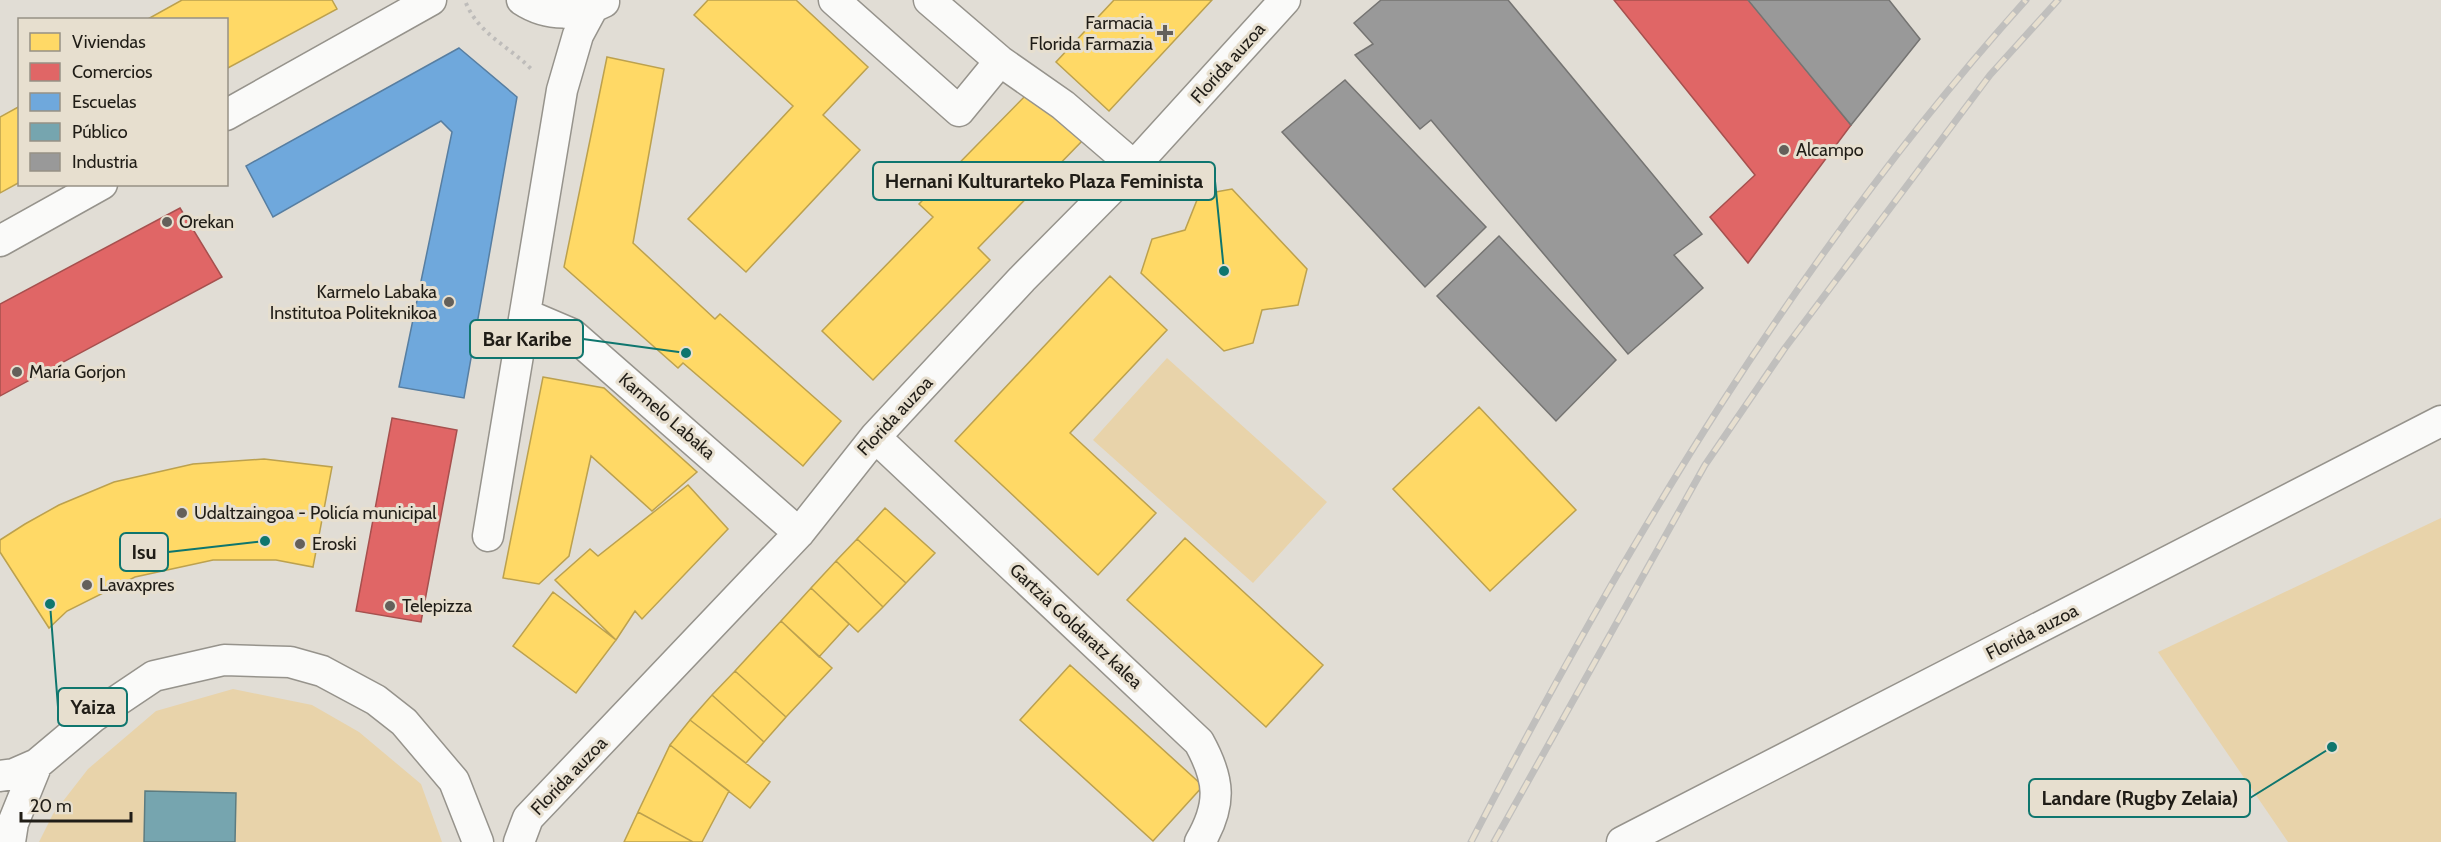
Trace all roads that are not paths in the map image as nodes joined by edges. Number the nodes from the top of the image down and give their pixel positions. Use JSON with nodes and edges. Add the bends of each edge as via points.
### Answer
{"nodes":[{"id":1,"x":431,"y":0,"type":"edge"},
{"id":2,"x":522,"y":0,"type":"edge"},
{"id":3,"x":834,"y":0,"type":"edge"},
{"id":4,"x":929,"y":0,"type":"edge"},
{"id":5,"x":1285,"y":0,"type":"edge"},
{"id":6,"x":600,"y":4,"type":"edge"},
{"id":7,"x":1000,"y":61,"type":"junction"},
{"id":8,"x":228,"y":114,"type":"edge"},
{"id":9,"x":1134,"y":166,"type":"junction"},
{"id":10,"x":98,"y":186,"type":"edge"},
{"id":11,"x":0,"y":241,"type":"edge"},
{"id":12,"x":525,"y":314,"type":"junction"},
{"id":13,"x":2441,"y":421,"type":"edge"},
{"id":14,"x":875,"y":437,"type":"junction"},
{"id":15,"x":799,"y":533,"type":"junction"},
{"id":16,"x":488,"y":536,"type":"dead end"},
{"id":17,"x":37,"y":764,"type":"junction"},
{"id":18,"x":0,"y":776,"type":"edge"},
{"id":19,"x":10,"y":842,"type":"edge"},
{"id":20,"x":478,"y":842,"type":"edge"},
{"id":21,"x":519,"y":842,"type":"edge"},
{"id":22,"x":1200,"y":842,"type":"edge"},
{"id":23,"x":1622,"y":842,"type":"edge"}],
"edges":[{"from":1,"to":8,"type":"street"},
{"from":2,"to":6,"type":"street","via":[[560,14]]},
{"from":3,"to":7,"type":"street","via":[[959,111]]},
{"from":4,"to":7,"type":"street"},
{"from":5,"to":9,"type":"street","name":"Florida auzoa"},
{"from":6,"to":12,"type":"street","via":[[578,35],[562,90]]},
{"from":7,"to":9,"type":"street","via":[[1063,105]]},
{"from":9,"to":14,"type":"street","name":"Florida auzoa"},
{"from":10,"to":11,"type":"street"},
{"from":12,"to":15,"type":"street","name":"Karmelo Labaka","via":[[572,334]]},
{"from":12,"to":16,"type":"street"},
{"from":13,"to":23,"type":"street","name":"Florida auzoa"},
{"from":14,"to":15,"type":"street","name":"Florida auzoa"},
{"from":14,"to":22,"type":"street","name":"Gartzia Goldaratz kalea","via":[[1199,742],[1211,763],[1217,791],[1211,823]]},
{"from":15,"to":21,"type":"street","name":"Florida auzoa","via":[[528,818]]},
{"from":17,"to":18,"type":"street"},
{"from":17,"to":19,"type":"street","via":[[13,823]]},
{"from":17,"to":20,"type":"street","via":[[93,717],[154,676],[224,660],[290,662],[351,685],[404,722],[454,781]]}]}
